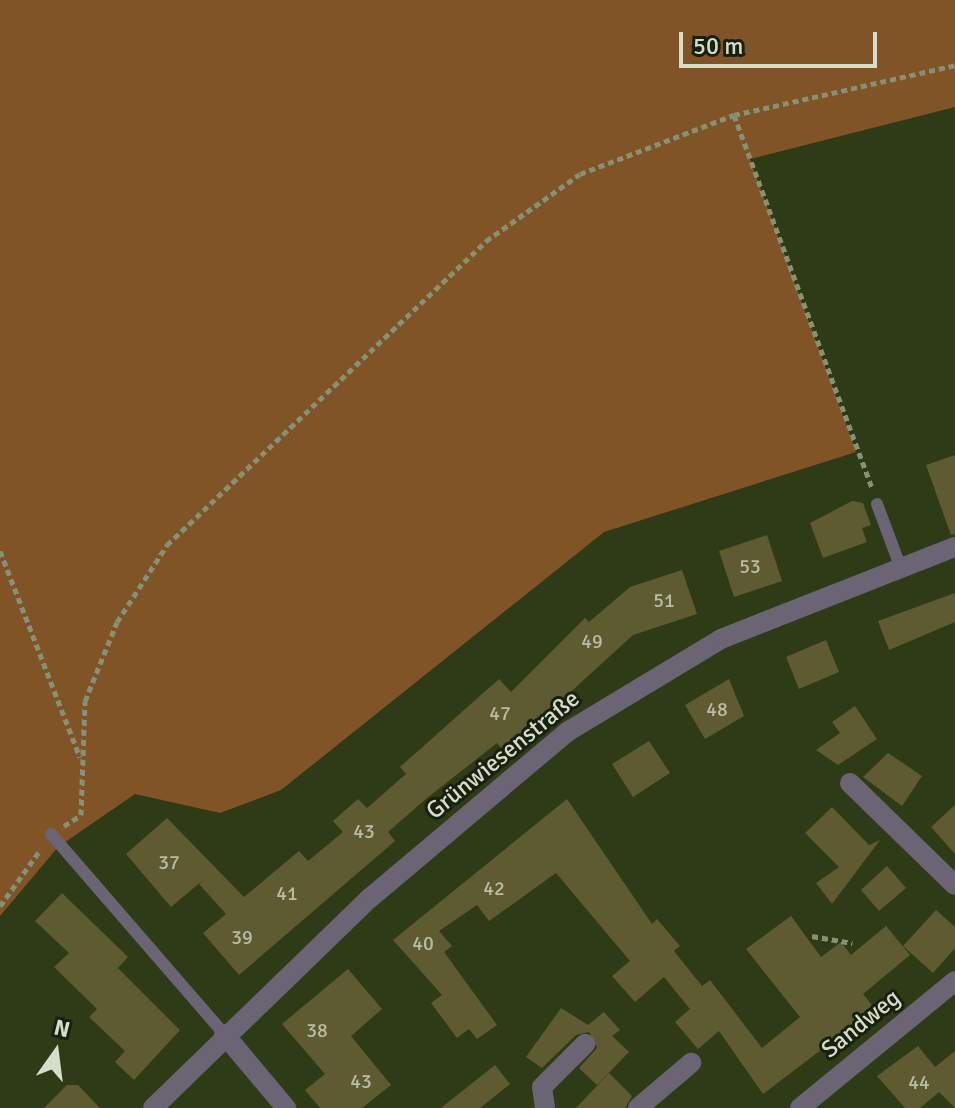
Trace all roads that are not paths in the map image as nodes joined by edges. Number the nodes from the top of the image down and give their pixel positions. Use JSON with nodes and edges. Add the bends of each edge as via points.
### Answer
{"nodes":[{"id":1,"x":877,"y":504,"type":"road end"},
{"id":2,"x":955,"y":547,"type":"edge"},
{"id":3,"x":900,"y":566,"type":"junction"},
{"id":4,"x":850,"y":783,"type":"dead end"},
{"id":5,"x":51,"y":834,"type":"road end"},
{"id":6,"x":955,"y":885,"type":"edge"},
{"id":7,"x":955,"y":981,"type":"edge"},
{"id":8,"x":224,"y":1034,"type":"junction"},
{"id":9,"x":585,"y":1044,"type":"dead end"},
{"id":10,"x":691,"y":1063,"type":"dead end"},
{"id":11,"x":153,"y":1108,"type":"edge"},
{"id":12,"x":286,"y":1108,"type":"edge"},
{"id":13,"x":545,"y":1108,"type":"edge"},
{"id":14,"x":638,"y":1108,"type":"edge"},
{"id":15,"x":800,"y":1108,"type":"edge"}],
"edges":[{"from":1,"to":3,"type":"lane"},
{"from":2,"to":3,"type":"street","name":"Grünwiesenstraße"},
{"from":3,"to":8,"type":"street","name":"Grünwiesenstraße","via":[[721,639],[567,732]]},
{"from":4,"to":6,"type":"street"},
{"from":5,"to":8,"type":"lane"},
{"from":7,"to":15,"type":"street","name":"Sandweg"},
{"from":8,"to":11,"type":"street","name":"Grünwiesenstraße"},
{"from":8,"to":12,"type":"street"},
{"from":9,"to":13,"type":"street","via":[[542,1087]]},
{"from":10,"to":14,"type":"street"}]}
